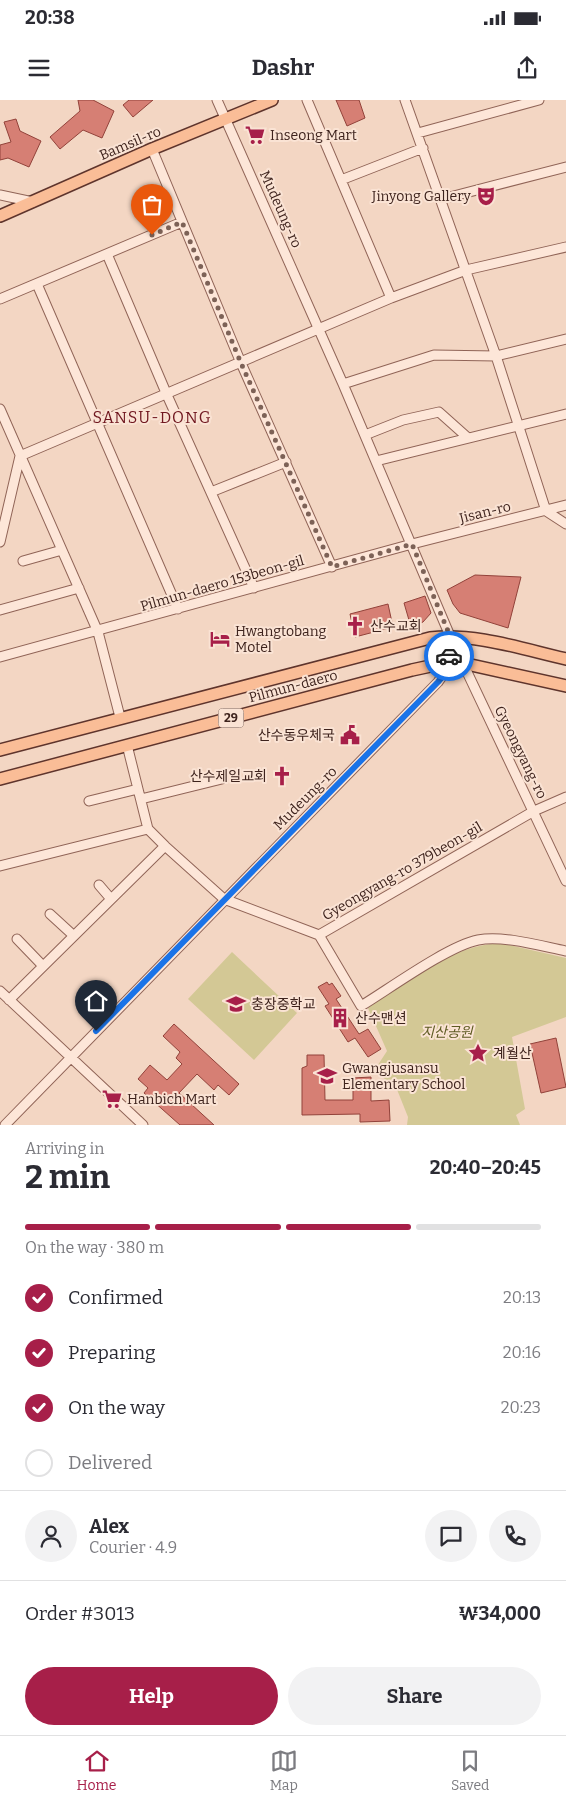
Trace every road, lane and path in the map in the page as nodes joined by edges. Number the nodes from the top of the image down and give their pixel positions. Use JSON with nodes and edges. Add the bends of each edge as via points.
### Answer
{"nodes":[{"id":1,"x":217,"y":100,"type":"edge"},
{"id":2,"x":272,"y":100,"type":"edge"},
{"id":3,"x":307,"y":100,"type":"edge"},
{"id":4,"x":405,"y":100,"type":"edge"},
{"id":5,"x":539,"y":100,"type":"edge"},
{"id":6,"x":251,"y":105,"type":"edge"},
{"id":7,"x":226,"y":119,"type":"junction"},
{"id":8,"x":418,"y":133,"type":"junction"},
{"id":9,"x":423,"y":148,"type":"junction"},
{"id":10,"x":152,"y":149,"type":"junction"},
{"id":11,"x":566,"y":167,"type":"edge"},
{"id":12,"x":341,"y":180,"type":"junction"},
{"id":13,"x":0,"y":195,"type":"edge"},
{"id":14,"x":442,"y":199,"type":"junction"},
{"id":15,"x":33,"y":202,"type":"junction"},
{"id":16,"x":0,"y":216,"type":"edge"},
{"id":17,"x":182,"y":222,"type":"junction"},
{"id":18,"x":566,"y":247,"type":"edge"},
{"id":19,"x":107,"y":254,"type":"junction"},
{"id":20,"x":466,"y":270,"type":"junction"},
{"id":21,"x":37,"y":284,"type":"junction"},
{"id":22,"x":391,"y":298,"type":"junction"},
{"id":23,"x":0,"y":299,"type":"edge"},
{"id":24,"x":318,"y":329,"type":"junction"},
{"id":25,"x":566,"y":339,"type":"edge"},
{"id":26,"x":496,"y":356,"type":"junction"},
{"id":27,"x":241,"y":363,"type":"junction"},
{"id":28,"x":343,"y":384,"type":"junction"},
{"id":29,"x":167,"y":395,"type":"junction"},
{"id":30,"x":0,"y":409,"type":"edge"},
{"id":31,"x":566,"y":414,"type":"edge"},
{"id":32,"x":99,"y":423,"type":"junction"},
{"id":33,"x":519,"y":424,"type":"junction"},
{"id":34,"x":365,"y":435,"type":"junction"},
{"id":35,"x":467,"y":437,"type":"junction"},
{"id":36,"x":20,"y":456,"type":"junction"},
{"id":37,"x":376,"y":461,"type":"junction"},
{"id":38,"x":286,"y":462,"type":"junction"},
{"id":39,"x":211,"y":492,"type":"junction"},
{"id":40,"x":566,"y":505,"type":"edge"},
{"id":41,"x":546,"y":511,"type":"junction"},
{"id":42,"x":3,"y":518,"type":"edge"},
{"id":43,"x":566,"y":524,"type":"edge"},
{"id":44,"x":0,"y":542,"type":"edge"},
{"id":45,"x":412,"y":544,"type":"junction"},
{"id":46,"x":62,"y":550,"type":"junction"},
{"id":47,"x":23,"y":561,"type":"dead end"},
{"id":48,"x":332,"y":567,"type":"junction"},
{"id":49,"x":79,"y":588,"type":"junction"},
{"id":50,"x":254,"y":588,"type":"junction"},
{"id":51,"x":178,"y":609,"type":"junction"},
{"id":52,"x":0,"y":610,"type":"edge"},
{"id":53,"x":98,"y":632,"type":"junction"},
{"id":54,"x":450,"y":636,"type":"junction"},
{"id":55,"x":0,"y":657,"type":"edge"},
{"id":56,"x":566,"y":659,"type":"edge"},
{"id":57,"x":449,"y":662,"type":"junction"},
{"id":58,"x":462,"y":663,"type":"junction"},
{"id":59,"x":566,"y":686,"type":"edge"},
{"id":60,"x":120,"y":717,"type":"junction"},
{"id":61,"x":127,"y":745,"type":"junction"},
{"id":62,"x":0,"y":750,"type":"edge"},
{"id":63,"x":222,"y":778,"type":"dead end"},
{"id":64,"x":0,"y":779,"type":"edge"},
{"id":65,"x":138,"y":789,"type":"junction"},
{"id":66,"x":566,"y":798,"type":"edge"},
{"id":67,"x":141,"y":799,"type":"junction"},
{"id":68,"x":89,"y":801,"type":"dead end"},
{"id":69,"x":534,"y":812,"type":"junction"},
{"id":70,"x":148,"y":829,"type":"junction"},
{"id":71,"x":165,"y":846,"type":"junction"},
{"id":72,"x":0,"y":866,"type":"edge"},
{"id":73,"x":566,"y":881,"type":"edge"},
{"id":74,"x":99,"y":885,"type":"dead end"},
{"id":75,"x":111,"y":899,"type":"junction"},
{"id":76,"x":224,"y":899,"type":"junction"},
{"id":77,"x":50,"y":914,"type":"dead end"},
{"id":78,"x":319,"y":935,"type":"junction"},
{"id":79,"x":74,"y":936,"type":"junction"},
{"id":80,"x":17,"y":939,"type":"dead end"},
{"id":81,"x":566,"y":951,"type":"edge"},
{"id":82,"x":43,"y":966,"type":"junction"},
{"id":83,"x":0,"y":992,"type":"edge"},
{"id":84,"x":9,"y":1000,"type":"junction"},
{"id":85,"x":70,"y":1058,"type":"junction"},
{"id":86,"x":135,"y":1118,"type":"junction"},
{"id":87,"x":5,"y":1125,"type":"edge"},
{"id":88,"x":128,"y":1125,"type":"edge"},
{"id":89,"x":143,"y":1125,"type":"edge"}],
"edges":[{"from":1,"to":7,"type":"street","name":"Mudeung-ro"},
{"from":2,"to":6,"type":"main road","name":"Bamsil-ro"},
{"from":3,"to":12,"type":"street"},
{"from":4,"to":8,"type":"street"},
{"from":5,"to":8,"type":"street"},
{"from":6,"to":7,"type":"main road","name":"Bamsil-ro"},
{"from":7,"to":10,"type":"main road","name":"Bamsil-ro"},
{"from":7,"to":24,"type":"street","name":"Mudeung-ro"},
{"from":8,"to":9,"type":"street"},
{"from":9,"to":12,"type":"street"},
{"from":9,"to":14,"type":"street"},
{"from":10,"to":15,"type":"main road","name":"Bamsil-ro"},
{"from":10,"to":17,"type":"street"},
{"from":11,"to":14,"type":"street"},
{"from":12,"to":22,"type":"street"},
{"from":13,"to":15,"type":"street"},
{"from":14,"to":20,"type":"street"},
{"from":15,"to":16,"type":"main road","name":"Bamsil-ro"},
{"from":17,"to":19,"type":"street"},
{"from":17,"to":27,"type":"street"},
{"from":18,"to":20,"type":"street"},
{"from":19,"to":21,"type":"street"},
{"from":19,"to":29,"type":"street"},
{"from":20,"to":22,"type":"street"},
{"from":20,"to":26,"type":"street"},
{"from":21,"to":23,"type":"street"},
{"from":21,"to":32,"type":"street"},
{"from":22,"to":24,"type":"street"},
{"from":24,"to":27,"type":"street"},
{"from":24,"to":28,"type":"street","name":"Mudeung-ro"},
{"from":25,"to":26,"type":"street"},
{"from":26,"to":28,"type":"street","via":[[434,355]]},
{"from":26,"to":33,"type":"street"},
{"from":27,"to":29,"type":"street"},
{"from":27,"to":38,"type":"street"},
{"from":28,"to":34,"type":"street","name":"Mudeung-ro"},
{"from":29,"to":32,"type":"street"},
{"from":29,"to":39,"type":"street"},
{"from":30,"to":36,"type":"street"},
{"from":31,"to":33,"type":"street"},
{"from":32,"to":36,"type":"street"},
{"from":32,"to":51,"type":"street"},
{"from":33,"to":35,"type":"street"},
{"from":33,"to":41,"type":"street"},
{"from":34,"to":35,"type":"street","via":[[403,420],[439,412]]},
{"from":34,"to":37,"type":"street","name":"Mudeung-ro"},
{"from":35,"to":37,"type":"street"},
{"from":36,"to":42,"type":"street"},
{"from":36,"to":46,"type":"street"},
{"from":37,"to":45,"type":"street","name":"Mudeung-ro"},
{"from":38,"to":39,"type":"street"},
{"from":38,"to":48,"type":"street"},
{"from":39,"to":50,"type":"street"},
{"from":40,"to":41,"type":"street","name":"Jisan-ro"},
{"from":41,"to":43,"type":"street"},
{"from":41,"to":45,"type":"street","name":"Jisan-ro"},
{"from":42,"to":44,"type":"street"},
{"from":45,"to":48,"type":"street","name":"Pilmun-daero 153beon-gil"},
{"from":45,"to":54,"type":"street","name":"Mudeung-ro"},
{"from":46,"to":47,"type":"street"},
{"from":46,"to":49,"type":"street"},
{"from":48,"to":50,"type":"street","name":"Pilmun-daero 153beon-gil"},
{"from":49,"to":52,"type":"street"},
{"from":49,"to":53,"type":"street"},
{"from":50,"to":51,"type":"street","name":"Pilmun-daero 153beon-gil"},
{"from":51,"to":53,"type":"street","name":"Pilmun-daero 153beon-gil"},
{"from":53,"to":55,"type":"street","name":"Pilmun-daero 153beon-gil"},
{"from":53,"to":60,"type":"street"},
{"from":54,"to":56,"type":"main road","name":"Pilmun-daero","number":"29","via":[[489,641]]},
{"from":54,"to":57,"type":"street","name":"Mudeung-ro"},
{"from":54,"to":58,"type":"street","name":"Gyeongyang-ro"},
{"from":54,"to":60,"type":"main road","name":"Pilmun-daero","number":"29","via":[[411,642]]},
{"from":57,"to":58,"type":"main road","name":"Pilmun-daero","number":"29"},
{"from":57,"to":61,"type":"main road","name":"Pilmun-daero","number":"29"},
{"from":57,"to":76,"type":"street","name":"Mudeung-ro","via":[[447,671],[438,682]]},
{"from":58,"to":59,"type":"main road","name":"Pilmun-daero","number":"29"},
{"from":58,"to":69,"type":"street","name":"Gyeongyang-ro"},
{"from":60,"to":62,"type":"main road","name":"Pilmun-daero","number":"29"},
{"from":61,"to":64,"type":"main road","name":"Pilmun-daero","number":"29"},
{"from":61,"to":65,"type":"street"},
{"from":63,"to":67,"type":"street"},
{"from":65,"to":67,"type":"street"},
{"from":65,"to":68,"type":"street"},
{"from":66,"to":69,"type":"street","name":"Gyeongyang-ro 379beon-gil"},
{"from":67,"to":70,"type":"street"},
{"from":69,"to":73,"type":"street","name":"Gyeongyang-ro"},
{"from":69,"to":78,"type":"street","name":"Gyeongyang-ro 379beon-gil"},
{"from":70,"to":71,"type":"street"},
{"from":70,"to":72,"type":"street"},
{"from":71,"to":75,"type":"street"},
{"from":71,"to":76,"type":"street"},
{"from":74,"to":75,"type":"street"},
{"from":75,"to":79,"type":"street"},
{"from":76,"to":78,"type":"street","name":"Gyeongyang-ro 379beon-gil"},
{"from":76,"to":85,"type":"street","name":"Mudeung-ro"},
{"from":77,"to":79,"type":"street"},
{"from":78,"to":81,"type":"street","via":[[361,1006],[449,952],[479,940]]},
{"from":79,"to":82,"type":"street"},
{"from":80,"to":82,"type":"street"},
{"from":82,"to":84,"type":"street"},
{"from":83,"to":84,"type":"street"},
{"from":84,"to":85,"type":"street"},
{"from":85,"to":86,"type":"street"},
{"from":85,"to":87,"type":"street","name":"Mudeung-ro"},
{"from":86,"to":88,"type":"street"},
{"from":86,"to":89,"type":"street"}]}
